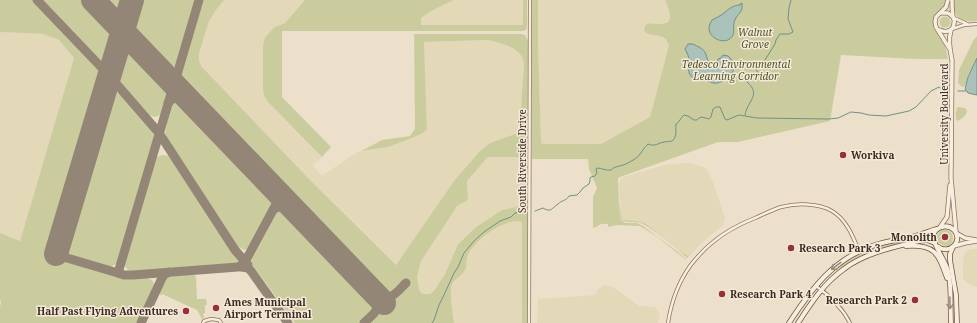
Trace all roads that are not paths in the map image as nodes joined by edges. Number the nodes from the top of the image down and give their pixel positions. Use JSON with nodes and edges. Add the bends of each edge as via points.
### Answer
{"nodes":[{"id":1,"x":530,"y":0,"type":"edge"},
{"id":2,"x":948,"y":0,"type":"edge"},
{"id":3,"x":952,"y":0,"type":"edge"},
{"id":4,"x":941,"y":13,"type":"junction"},
{"id":5,"x":953,"y":18,"type":"junction"},
{"id":6,"x":970,"y":24,"type":"junction"},
{"id":7,"x":977,"y":24,"type":"edge"},
{"id":8,"x":951,"y":29,"type":"junction"},
{"id":9,"x":939,"y":30,"type":"junction"},
{"id":10,"x":950,"y":49,"type":"junction"},
{"id":11,"x":952,"y":178,"type":"junction"},
{"id":12,"x":939,"y":228,"type":"junction"},
{"id":13,"x":956,"y":233,"type":"junction"},
{"id":14,"x":977,"y":241,"type":"edge"},
{"id":15,"x":936,"y":245,"type":"junction"},
{"id":16,"x":898,"y":246,"type":"junction"},
{"id":17,"x":954,"y":246,"type":"junction"},
{"id":18,"x":859,"y":251,"type":"junction"},
{"id":19,"x":950,"y":284,"type":"junction"},
{"id":20,"x":816,"y":285,"type":"junction"},
{"id":21,"x":821,"y":290,"type":"junction"},
{"id":22,"x":203,"y":323,"type":"edge"},
{"id":23,"x":221,"y":323,"type":"edge"},
{"id":24,"x":529,"y":323,"type":"edge"},
{"id":25,"x":668,"y":323,"type":"edge"},
{"id":26,"x":790,"y":323,"type":"edge"},
{"id":27,"x":798,"y":323,"type":"edge"},
{"id":28,"x":850,"y":323,"type":"edge"},
{"id":29,"x":950,"y":323,"type":"edge"},
{"id":30,"x":957,"y":323,"type":"edge"}],
"edges":[{"from":1,"to":24,"type":"street","name":"South Riverside Drive"},
{"from":2,"to":4,"type":"street"},
{"from":3,"to":5,"type":"street"},
{"from":4,"to":5,"type":"street","via":[[948,13]]},
{"from":4,"to":9,"type":"street","via":[[935,22]]},
{"from":5,"to":6,"type":"street"},
{"from":5,"to":8,"type":"street","via":[[954,24]]},
{"from":6,"to":7,"type":"street"},
{"from":6,"to":8,"type":"street"},
{"from":8,"to":9,"type":"street","via":[[944,32]]},
{"from":8,"to":10,"type":"street","name":"University Boulevard"},
{"from":9,"to":10,"type":"street","name":"University Boulevard"},
{"from":10,"to":11,"type":"street","name":"University Boulevard"},
{"from":11,"to":12,"type":"street","name":"University Boulevard","via":[[947,217]]},
{"from":11,"to":13,"type":"street","name":"University Boulevard"},
{"from":12,"to":13,"type":"main road","via":[[947,226]]},
{"from":12,"to":15,"type":"main road","via":[[933,239]]},
{"from":12,"to":18,"type":"main road"},
{"from":13,"to":14,"type":"street"},
{"from":13,"to":17,"type":"main road","via":[[957,240]]},
{"from":14,"to":17,"type":"street"},
{"from":15,"to":16,"type":"main road","via":[[923,240]]},
{"from":15,"to":17,"type":"main road","via":[[945,250]]},
{"from":15,"to":19,"type":"main road","via":[[948,271]]},
{"from":16,"to":19,"type":"main road","via":[[921,246],[931,249],[940,260]]},
{"from":16,"to":21,"type":"main road","via":[[856,261],[834,276]]},
{"from":17,"to":30,"type":"main road","via":[[950,260],[956,294]]},
{"from":18,"to":20,"type":"main road","one_way":true,"via":[[839,263]]},
{"from":18,"to":25,"type":"street","via":[[847,226],[833,212],[814,206],[782,207],[728,231],[701,253],[682,280]]},
{"from":19,"to":29,"type":"main road","one_way":true},
{"from":20,"to":21,"type":"street"},
{"from":20,"to":26,"type":"main road"},
{"from":21,"to":27,"type":"main road"},
{"from":21,"to":28,"type":"street","via":[[833,299]]},
{"from":22,"to":23,"type":"street","via":[[211,319],[219,320]]}]}
